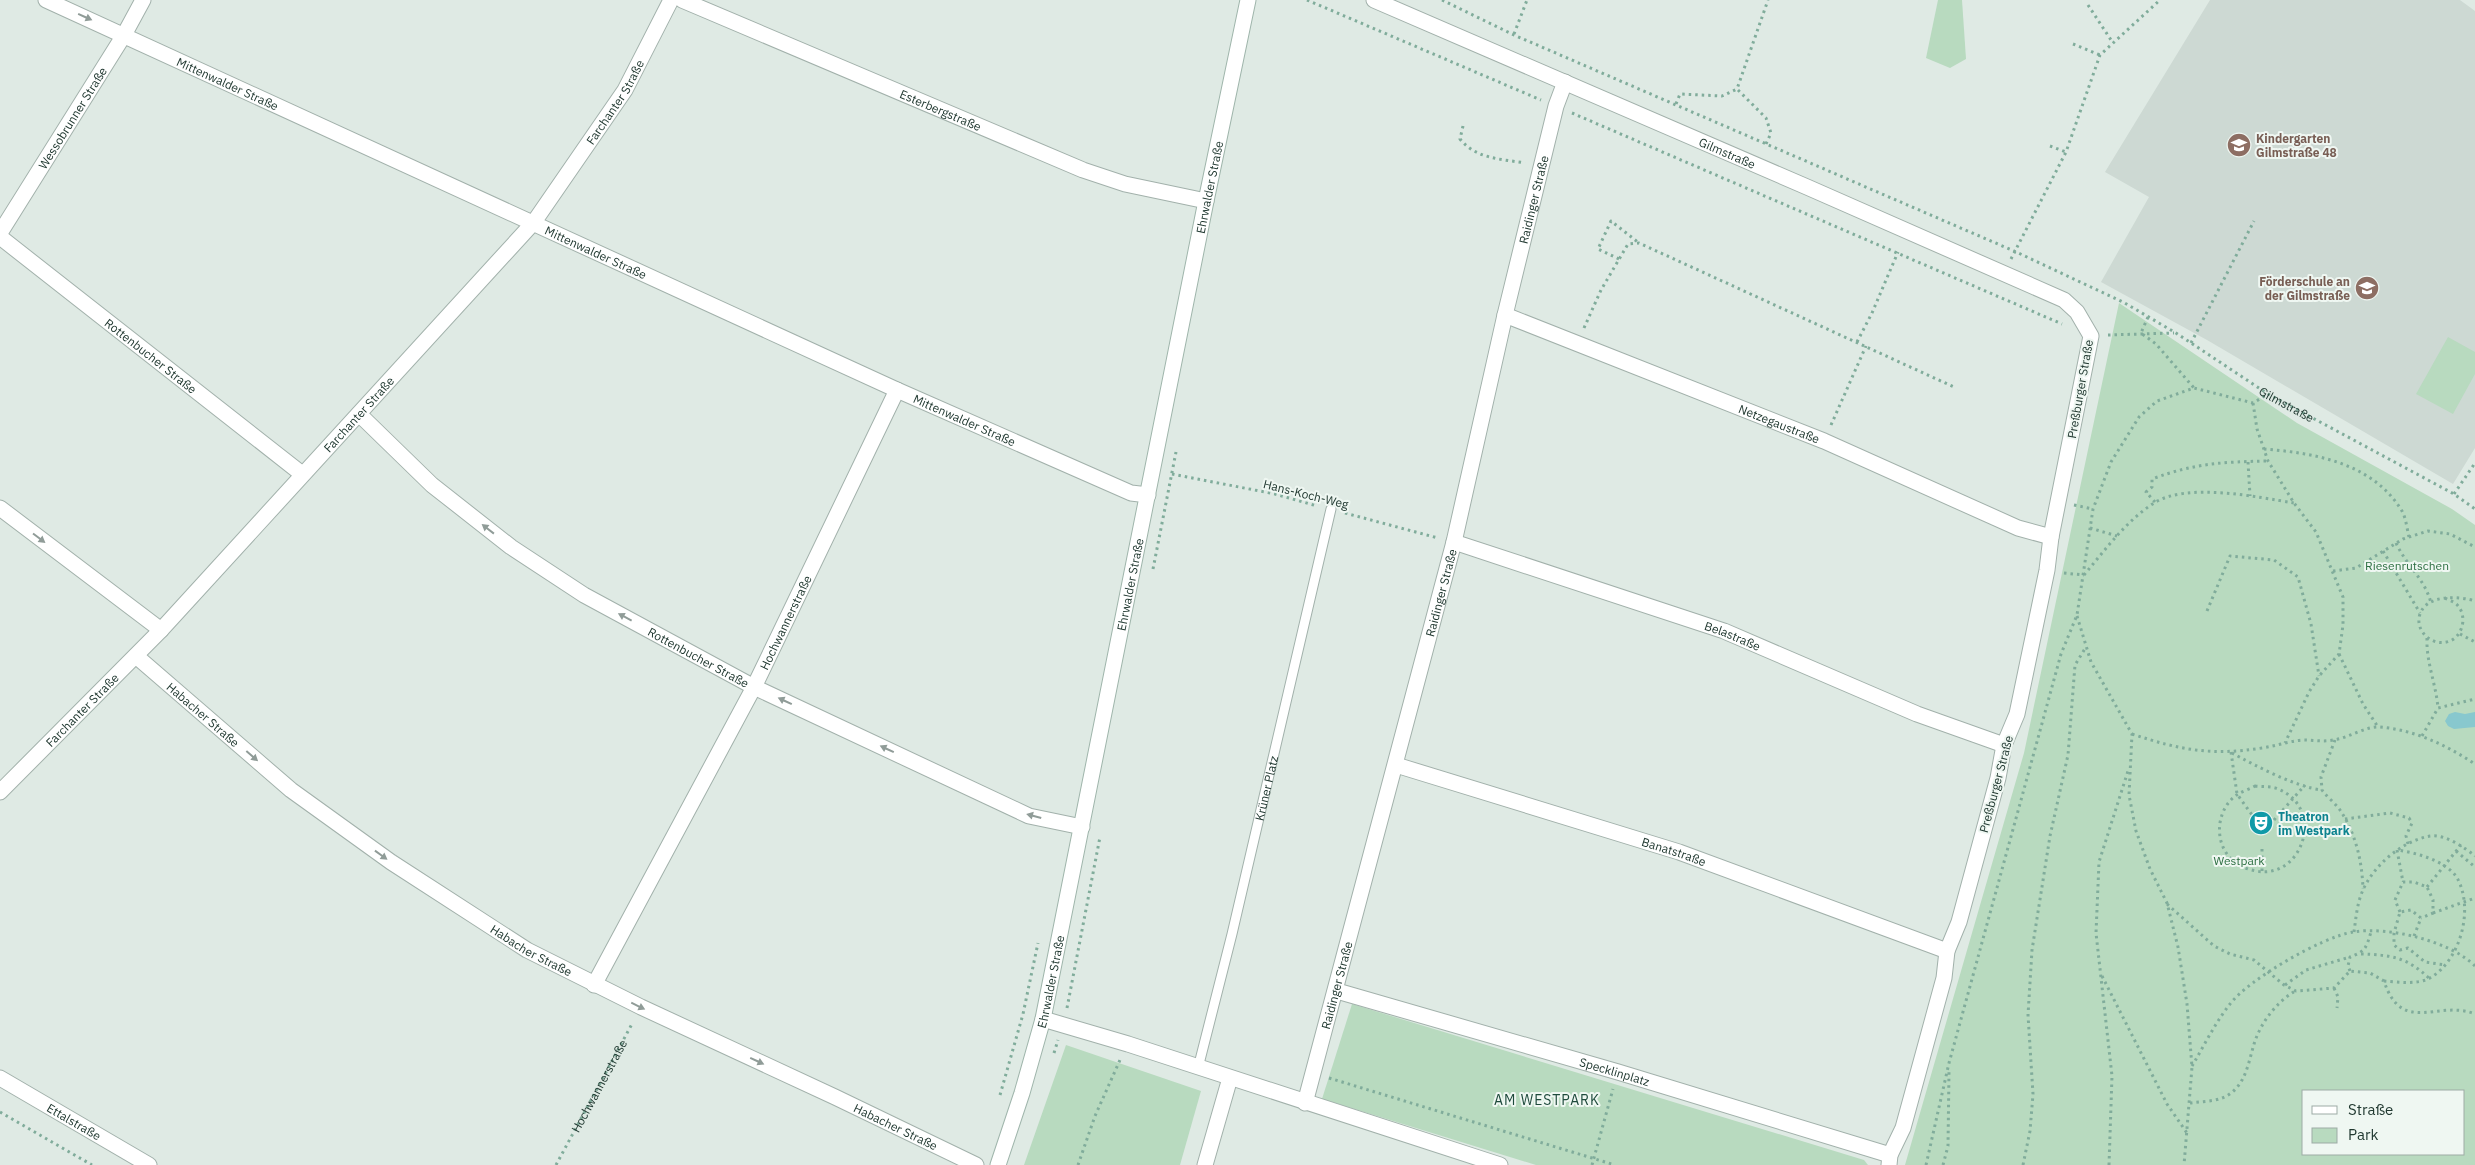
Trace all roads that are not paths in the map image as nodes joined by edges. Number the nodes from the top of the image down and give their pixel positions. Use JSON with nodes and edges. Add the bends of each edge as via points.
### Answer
{"nodes":[{"id":1,"x":46,"y":0,"type":"edge"},
{"id":2,"x":143,"y":0,"type":"edge"},
{"id":3,"x":671,"y":0,"type":"edge"},
{"id":4,"x":682,"y":0,"type":"edge"},
{"id":5,"x":1248,"y":0,"type":"edge"},
{"id":6,"x":1374,"y":0,"type":"edge"},
{"id":7,"x":124,"y":35,"type":"junction"},
{"id":8,"x":1565,"y":82,"type":"junction"},
{"id":9,"x":1206,"y":200,"type":"junction"},
{"id":10,"x":5,"y":216,"type":"edge"},
{"id":11,"x":534,"y":222,"type":"junction"},
{"id":12,"x":0,"y":235,"type":"edge"},
{"id":13,"x":2077,"y":312,"type":"joint"},
{"id":14,"x":1505,"y":315,"type":"junction"},
{"id":15,"x":897,"y":390,"type":"junction"},
{"id":16,"x":359,"y":414,"type":"junction"},
{"id":17,"x":302,"y":474,"type":"junction"},
{"id":18,"x":1148,"y":495,"type":"junction"},
{"id":19,"x":0,"y":508,"type":"edge"},
{"id":20,"x":1331,"y":509,"type":"road end"},
{"id":21,"x":2051,"y":537,"type":"junction"},
{"id":22,"x":1454,"y":542,"type":"junction"},
{"id":23,"x":161,"y":630,"type":"junction"},
{"id":24,"x":136,"y":656,"type":"junction"},
{"id":25,"x":754,"y":687,"type":"junction"},
{"id":26,"x":2004,"y":745,"type":"junction"},
{"id":27,"x":1396,"y":765,"type":"junction"},
{"id":28,"x":0,"y":792,"type":"edge"},
{"id":29,"x":1082,"y":827,"type":"junction"},
{"id":30,"x":1947,"y":951,"type":"junction"},
{"id":31,"x":594,"y":984,"type":"junction"},
{"id":32,"x":1336,"y":991,"type":"junction"},
{"id":33,"x":1043,"y":1019,"type":"junction"},
{"id":34,"x":1198,"y":1068,"type":"junction"},
{"id":35,"x":0,"y":1078,"type":"edge"},
{"id":36,"x":1230,"y":1078,"type":"junction"},
{"id":37,"x":1305,"y":1103,"type":"junction"},
{"id":38,"x":1890,"y":1160,"type":"edge"},
{"id":39,"x":149,"y":1165,"type":"edge"},
{"id":40,"x":976,"y":1165,"type":"edge"},
{"id":41,"x":998,"y":1165,"type":"edge"},
{"id":42,"x":1205,"y":1165,"type":"edge"},
{"id":43,"x":1500,"y":1165,"type":"edge"}],
"edges":[{"from":1,"to":7,"type":"street","name":"Mittenwalder Straße","one_way":true},
{"from":2,"to":7,"type":"street","name":"Wessobrunner Straße"},
{"from":3,"to":11,"type":"street","name":"Farchanter Straße","via":[[625,90]]},
{"from":4,"to":9,"type":"street","name":"Esterbergstraße","via":[[1083,170],[1125,184]]},
{"from":5,"to":9,"type":"street","name":"Ehrwalder Straße"},
{"from":6,"to":8,"type":"street","name":"Gilmstraße"},
{"from":7,"to":10,"type":"street","name":"Wessobrunner Straße"},
{"from":7,"to":11,"type":"street","name":"Mittenwalder Straße"},
{"from":8,"to":13,"type":"street","name":"Gilmstraße","via":[[2004,272],[2064,300]]},
{"from":8,"to":14,"type":"street","name":"Raidinger Straße","via":[[1556,106]]},
{"from":9,"to":18,"type":"street","name":"Ehrwalder Straße"},
{"from":10,"to":12,"type":"street","name":"Wessobrunner Straße"},
{"from":11,"to":15,"type":"street","name":"Mittenwalder Straße"},
{"from":11,"to":16,"type":"street","name":"Farchanter Straße"},
{"from":12,"to":17,"type":"street","name":"Rottenbucher Straße"},
{"from":13,"to":21,"type":"street","name":"Preßburger Straße","via":[[2091,336]]},
{"from":14,"to":21,"type":"street","name":"Netzegaustraße","via":[[1824,441],[2018,528]]},
{"from":14,"to":22,"type":"street","name":"Raidinger Straße"},
{"from":15,"to":18,"type":"street","name":"Mittenwalder Straße","via":[[1131,493]]},
{"from":15,"to":25,"type":"street","name":"Hochwannerstraße"},
{"from":16,"to":17,"type":"street","name":"Farchanter Straße"},
{"from":25,"to":16,"type":"street","name":"Rottenbucher Straße","one_way":true,"via":[[584,595],[511,547],[432,485]]},
{"from":17,"to":23,"type":"street","name":"Farchanter Straße"},
{"from":18,"to":29,"type":"street","name":"Ehrwalder Straße"},
{"from":19,"to":23,"type":"street","one_way":true},
{"from":20,"to":34,"type":"lane","name":"Krüner Platz"},
{"from":21,"to":26,"type":"street","name":"Preßburger Straße","via":[[2017,714]]},
{"from":22,"to":26,"type":"street","name":"Belastraße","via":[[1724,632],[1917,714]]},
{"from":22,"to":27,"type":"street","name":"Raidinger Straße"},
{"from":23,"to":24,"type":"street","name":"Farchanter Straße"},
{"from":24,"to":28,"type":"street","name":"Farchanter Straße"},
{"from":24,"to":31,"type":"street","name":"Habacher Straße","one_way":true,"via":[[291,790],[391,862],[527,950]]},
{"from":29,"to":25,"type":"street","name":"Rottenbucher Straße","one_way":true,"via":[[1029,816]]},
{"from":25,"to":31,"type":"street","name":"Hochwannerstraße"},
{"from":26,"to":30,"type":"street","name":"Preßburger Straße","via":[[1998,778]]},
{"from":27,"to":30,"type":"street","name":"Banatstraße","via":[[1679,852]]},
{"from":27,"to":32,"type":"street","name":"Raidinger Straße"},
{"from":29,"to":33,"type":"street","name":"Ehrwalder Straße"},
{"from":30,"to":38,"type":"street","name":"Preßburger Straße","via":[[1944,978],[1903,1128]]},
{"from":31,"to":40,"type":"street","name":"Habacher Straße","one_way":true},
{"from":32,"to":37,"type":"street","name":"Raidinger Straße"},
{"from":32,"to":38,"type":"street","name":"Specklinplatz","via":[[1618,1072]]},
{"from":33,"to":34,"type":"street"},
{"from":33,"to":41,"type":"street","name":"Ehrwalder Straße"},
{"from":34,"to":36,"type":"street"},
{"from":35,"to":39,"type":"street","name":"Ettalstraße"},
{"from":36,"to":37,"type":"street"},
{"from":36,"to":42,"type":"street"},
{"from":37,"to":43,"type":"street"}]}
